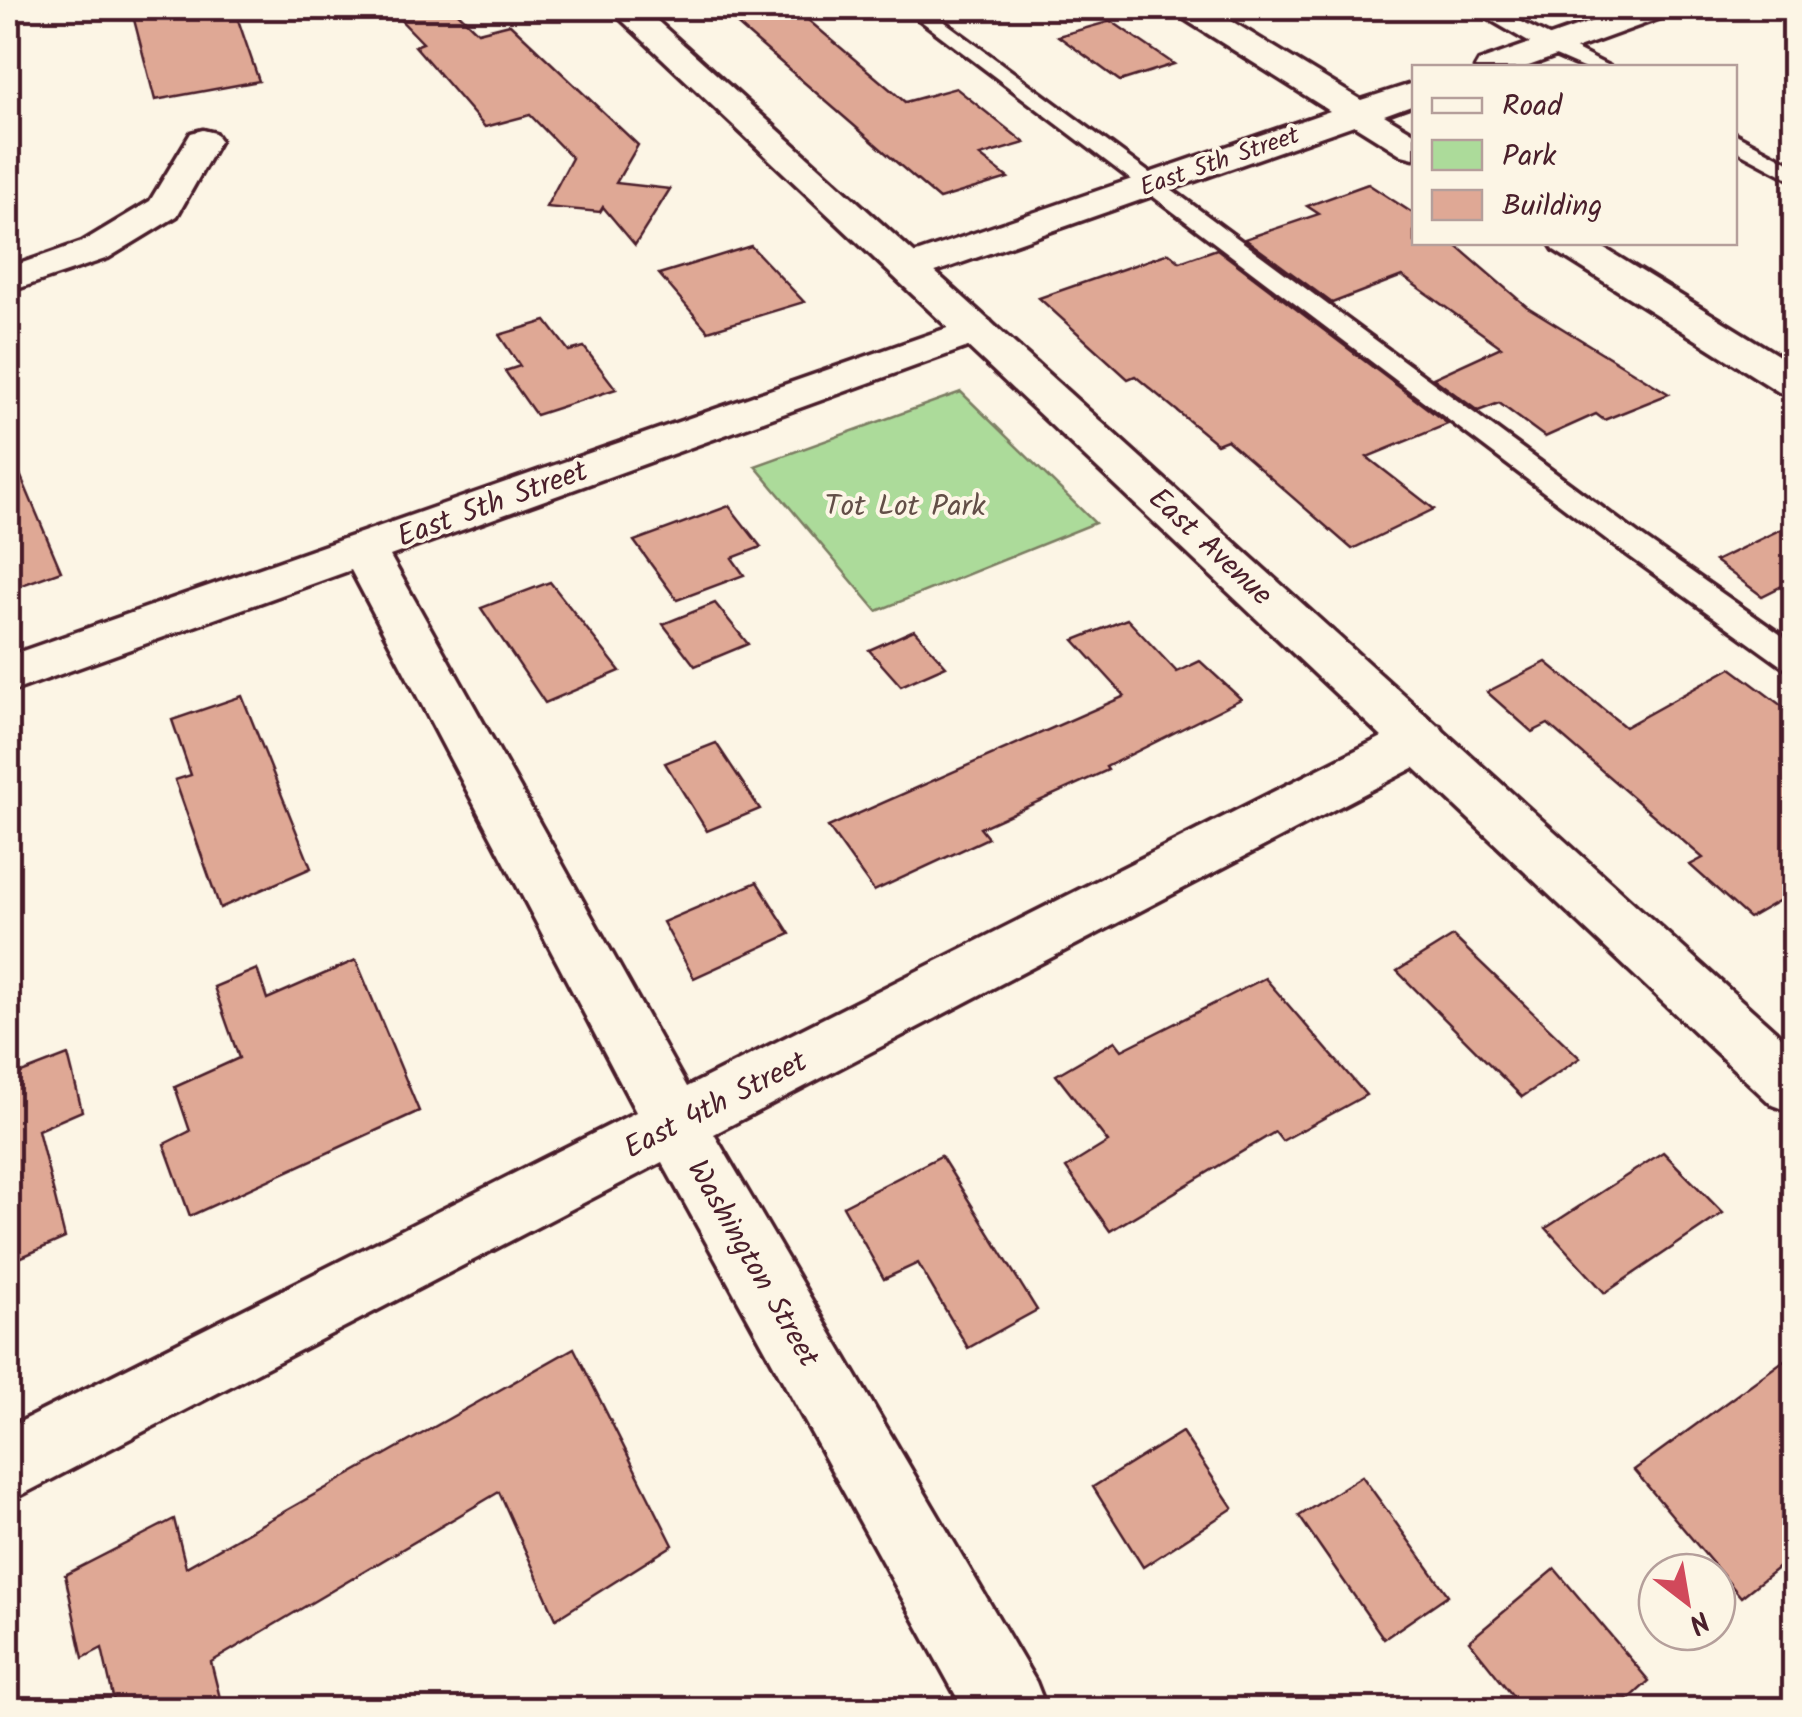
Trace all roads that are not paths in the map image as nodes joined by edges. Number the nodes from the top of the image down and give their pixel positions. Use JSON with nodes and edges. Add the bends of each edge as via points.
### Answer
{"nodes":[{"id":1,"x":625,"y":8,"type":"edge"},
{"id":2,"x":914,"y":8,"type":"edge"},
{"id":3,"x":1189,"y":8,"type":"edge"},
{"id":4,"x":1480,"y":8,"type":"edge"},
{"id":5,"x":1658,"y":8,"type":"edge"},
{"id":6,"x":1550,"y":47,"type":"junction"},
{"id":7,"x":1499,"y":65,"type":"edge"},
{"id":8,"x":1595,"y":65,"type":"edge"},
{"id":9,"x":1412,"y":95,"type":"edge"},
{"id":10,"x":1357,"y":113,"type":"junction"},
{"id":11,"x":203,"y":140,"type":"dead end"},
{"id":12,"x":1737,"y":142,"type":"edge"},
{"id":13,"x":1412,"y":147,"type":"edge"},
{"id":14,"x":1794,"y":174,"type":"edge"},
{"id":15,"x":1150,"y":183,"type":"junction"},
{"id":16,"x":1572,"y":245,"type":"edge"},
{"id":17,"x":910,"y":268,"type":"junction"},
{"id":18,"x":8,"y":281,"type":"edge"},
{"id":19,"x":976,"y":330,"type":"junction"},
{"id":20,"x":1794,"y":383,"type":"edge"},
{"id":21,"x":363,"y":549,"type":"junction"},
{"id":22,"x":1794,"y":659,"type":"edge"},
{"id":23,"x":8,"y":675,"type":"edge"},
{"id":24,"x":1422,"y":740,"type":"junction"},
{"id":25,"x":1794,"y":1086,"type":"edge"},
{"id":26,"x":675,"y":1126,"type":"junction"},
{"id":27,"x":8,"y":1466,"type":"edge"},
{"id":28,"x":1008,"y":1710,"type":"edge"}],
"edges":[{"from":1,"to":17,"type":"street","name":"East Avenue"},
{"from":2,"to":15,"type":"lane"},
{"from":3,"to":10,"type":"street"},
{"from":4,"to":6,"type":"lane"},
{"from":5,"to":6,"type":"street"},
{"from":6,"to":7,"type":"street"},
{"from":6,"to":8,"type":"lane"},
{"from":9,"to":10,"type":"street","name":"East 5th Street"},
{"from":10,"to":13,"type":"street"},
{"from":10,"to":15,"type":"street","name":"East 5th Street"},
{"from":11,"to":18,"type":"street","via":[[164,208],[95,250]]},
{"from":12,"to":14,"type":"lane"},
{"from":15,"to":17,"type":"street","name":"East 5th Street"},
{"from":15,"to":22,"type":"lane"},
{"from":16,"to":20,"type":"street"},
{"from":17,"to":19,"type":"street","name":"East Avenue"},
{"from":19,"to":21,"type":"street","name":"East 5th Street"},
{"from":19,"to":24,"type":"street","name":"East Avenue"},
{"from":21,"to":23,"type":"street","name":"East 5th Street"},
{"from":21,"to":26,"type":"street","name":"Washington Street"},
{"from":24,"to":25,"type":"street","name":"East Avenue"},
{"from":24,"to":26,"type":"street","name":"East 4th Street"},
{"from":26,"to":27,"type":"street","name":"East 4th Street"},
{"from":26,"to":28,"type":"street","name":"Washington Street"}]}
